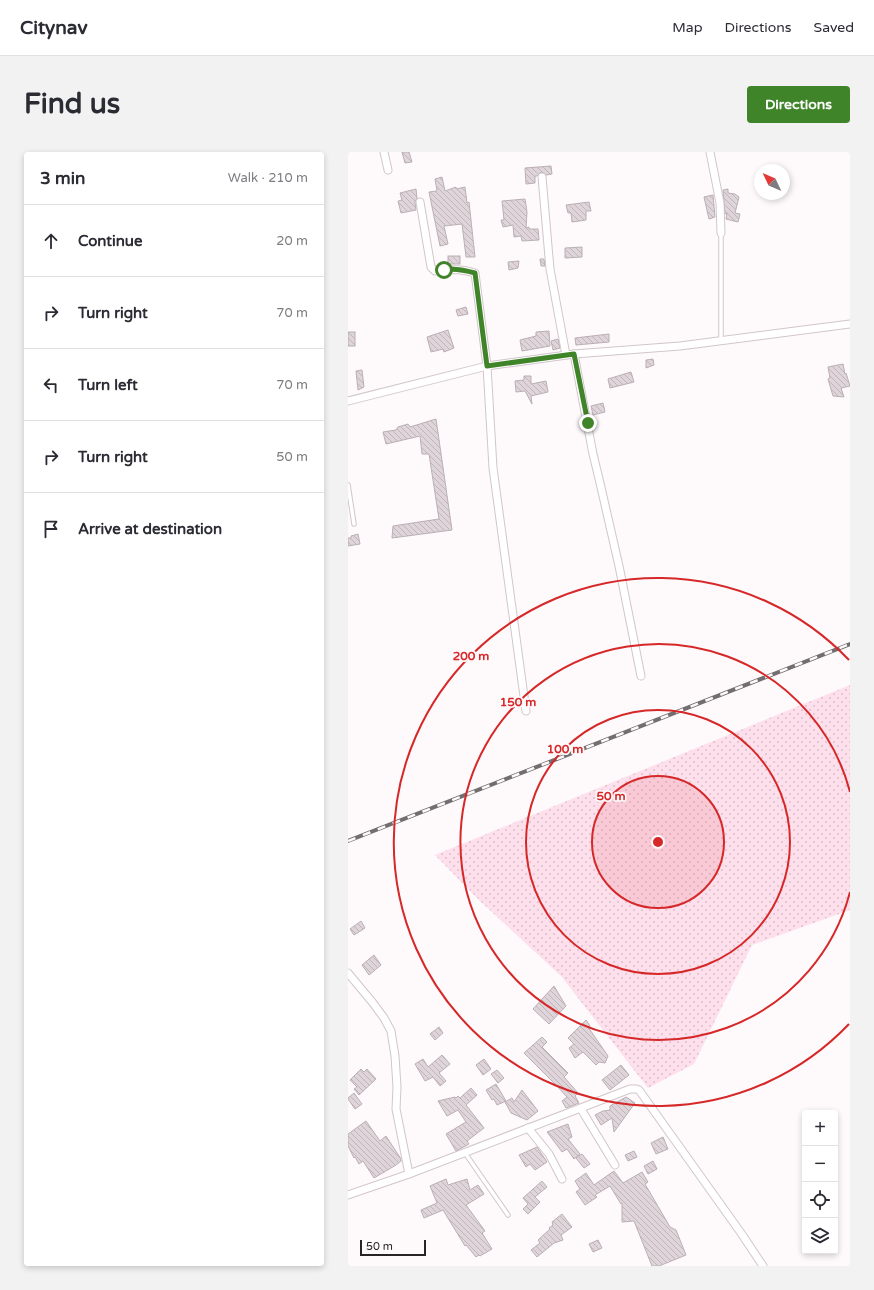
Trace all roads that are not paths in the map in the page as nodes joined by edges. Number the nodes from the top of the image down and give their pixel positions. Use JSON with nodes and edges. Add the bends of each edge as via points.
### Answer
{"nodes":[{"id":1,"x":384,"y":152,"type":"edge"},
{"id":2,"x":710,"y":152,"type":"edge"},
{"id":3,"x":388,"y":170,"type":"dead end"},
{"id":4,"x":542,"y":177,"type":"dead end"},
{"id":5,"x":420,"y":202,"type":"dead end"},
{"id":6,"x":721,"y":233,"type":"joint"},
{"id":7,"x":850,"y":324,"type":"edge"},
{"id":8,"x":721,"y":340,"type":"junction"},
{"id":9,"x":574,"y":354,"type":"junction"},
{"id":10,"x":566,"y":355,"type":"junction"},
{"id":11,"x":487,"y":366,"type":"junction"},
{"id":12,"x":348,"y":401,"type":"edge"},
{"id":13,"x":348,"y":485,"type":"edge"},
{"id":14,"x":354,"y":524,"type":"dead end"},
{"id":15,"x":641,"y":676,"type":"dead end"},
{"id":16,"x":526,"y":710,"type":"dead end"},
{"id":17,"x":348,"y":974,"type":"edge"},
{"id":18,"x":581,"y":1109,"type":"junction"},
{"id":19,"x":528,"y":1128,"type":"junction"},
{"id":20,"x":464,"y":1153,"type":"junction"},
{"id":21,"x":615,"y":1165,"type":"dead end"},
{"id":22,"x":409,"y":1174,"type":"junction"},
{"id":23,"x":562,"y":1179,"type":"dead end"},
{"id":24,"x":348,"y":1194,"type":"edge"},
{"id":25,"x":508,"y":1215,"type":"dead end"},
{"id":26,"x":763,"y":1266,"type":"edge"}],
"edges":[{"from":1,"to":3,"type":"street"},
{"from":2,"to":6,"type":"street","via":[[720,203]]},
{"from":4,"to":10,"type":"street","via":[[550,269]]},
{"from":5,"to":11,"type":"street","via":[[431,267],[435,271],[453,269],[475,273]]},
{"from":6,"to":8,"type":"lane"},
{"from":7,"to":8,"type":"street"},
{"from":8,"to":9,"type":"street","via":[[680,346]]},
{"from":9,"to":10,"type":"street"},
{"from":9,"to":15,"type":"street"},
{"from":10,"to":11,"type":"street"},
{"from":11,"to":12,"type":"street"},
{"from":11,"to":16,"type":"street","via":[[493,468]]},
{"from":13,"to":14,"type":"lane"},
{"from":17,"to":22,"type":"street","via":[[373,1003],[391,1031],[398,1087],[396,1109]]},
{"from":18,"to":19,"type":"street"},
{"from":18,"to":21,"type":"street"},
{"from":18,"to":26,"type":"street","via":[[630,1089],[639,1090]]},
{"from":19,"to":20,"type":"street"},
{"from":19,"to":23,"type":"street","via":[[549,1154]]},
{"from":20,"to":22,"type":"street"},
{"from":20,"to":25,"type":"lane"},
{"from":22,"to":24,"type":"street"}]}
